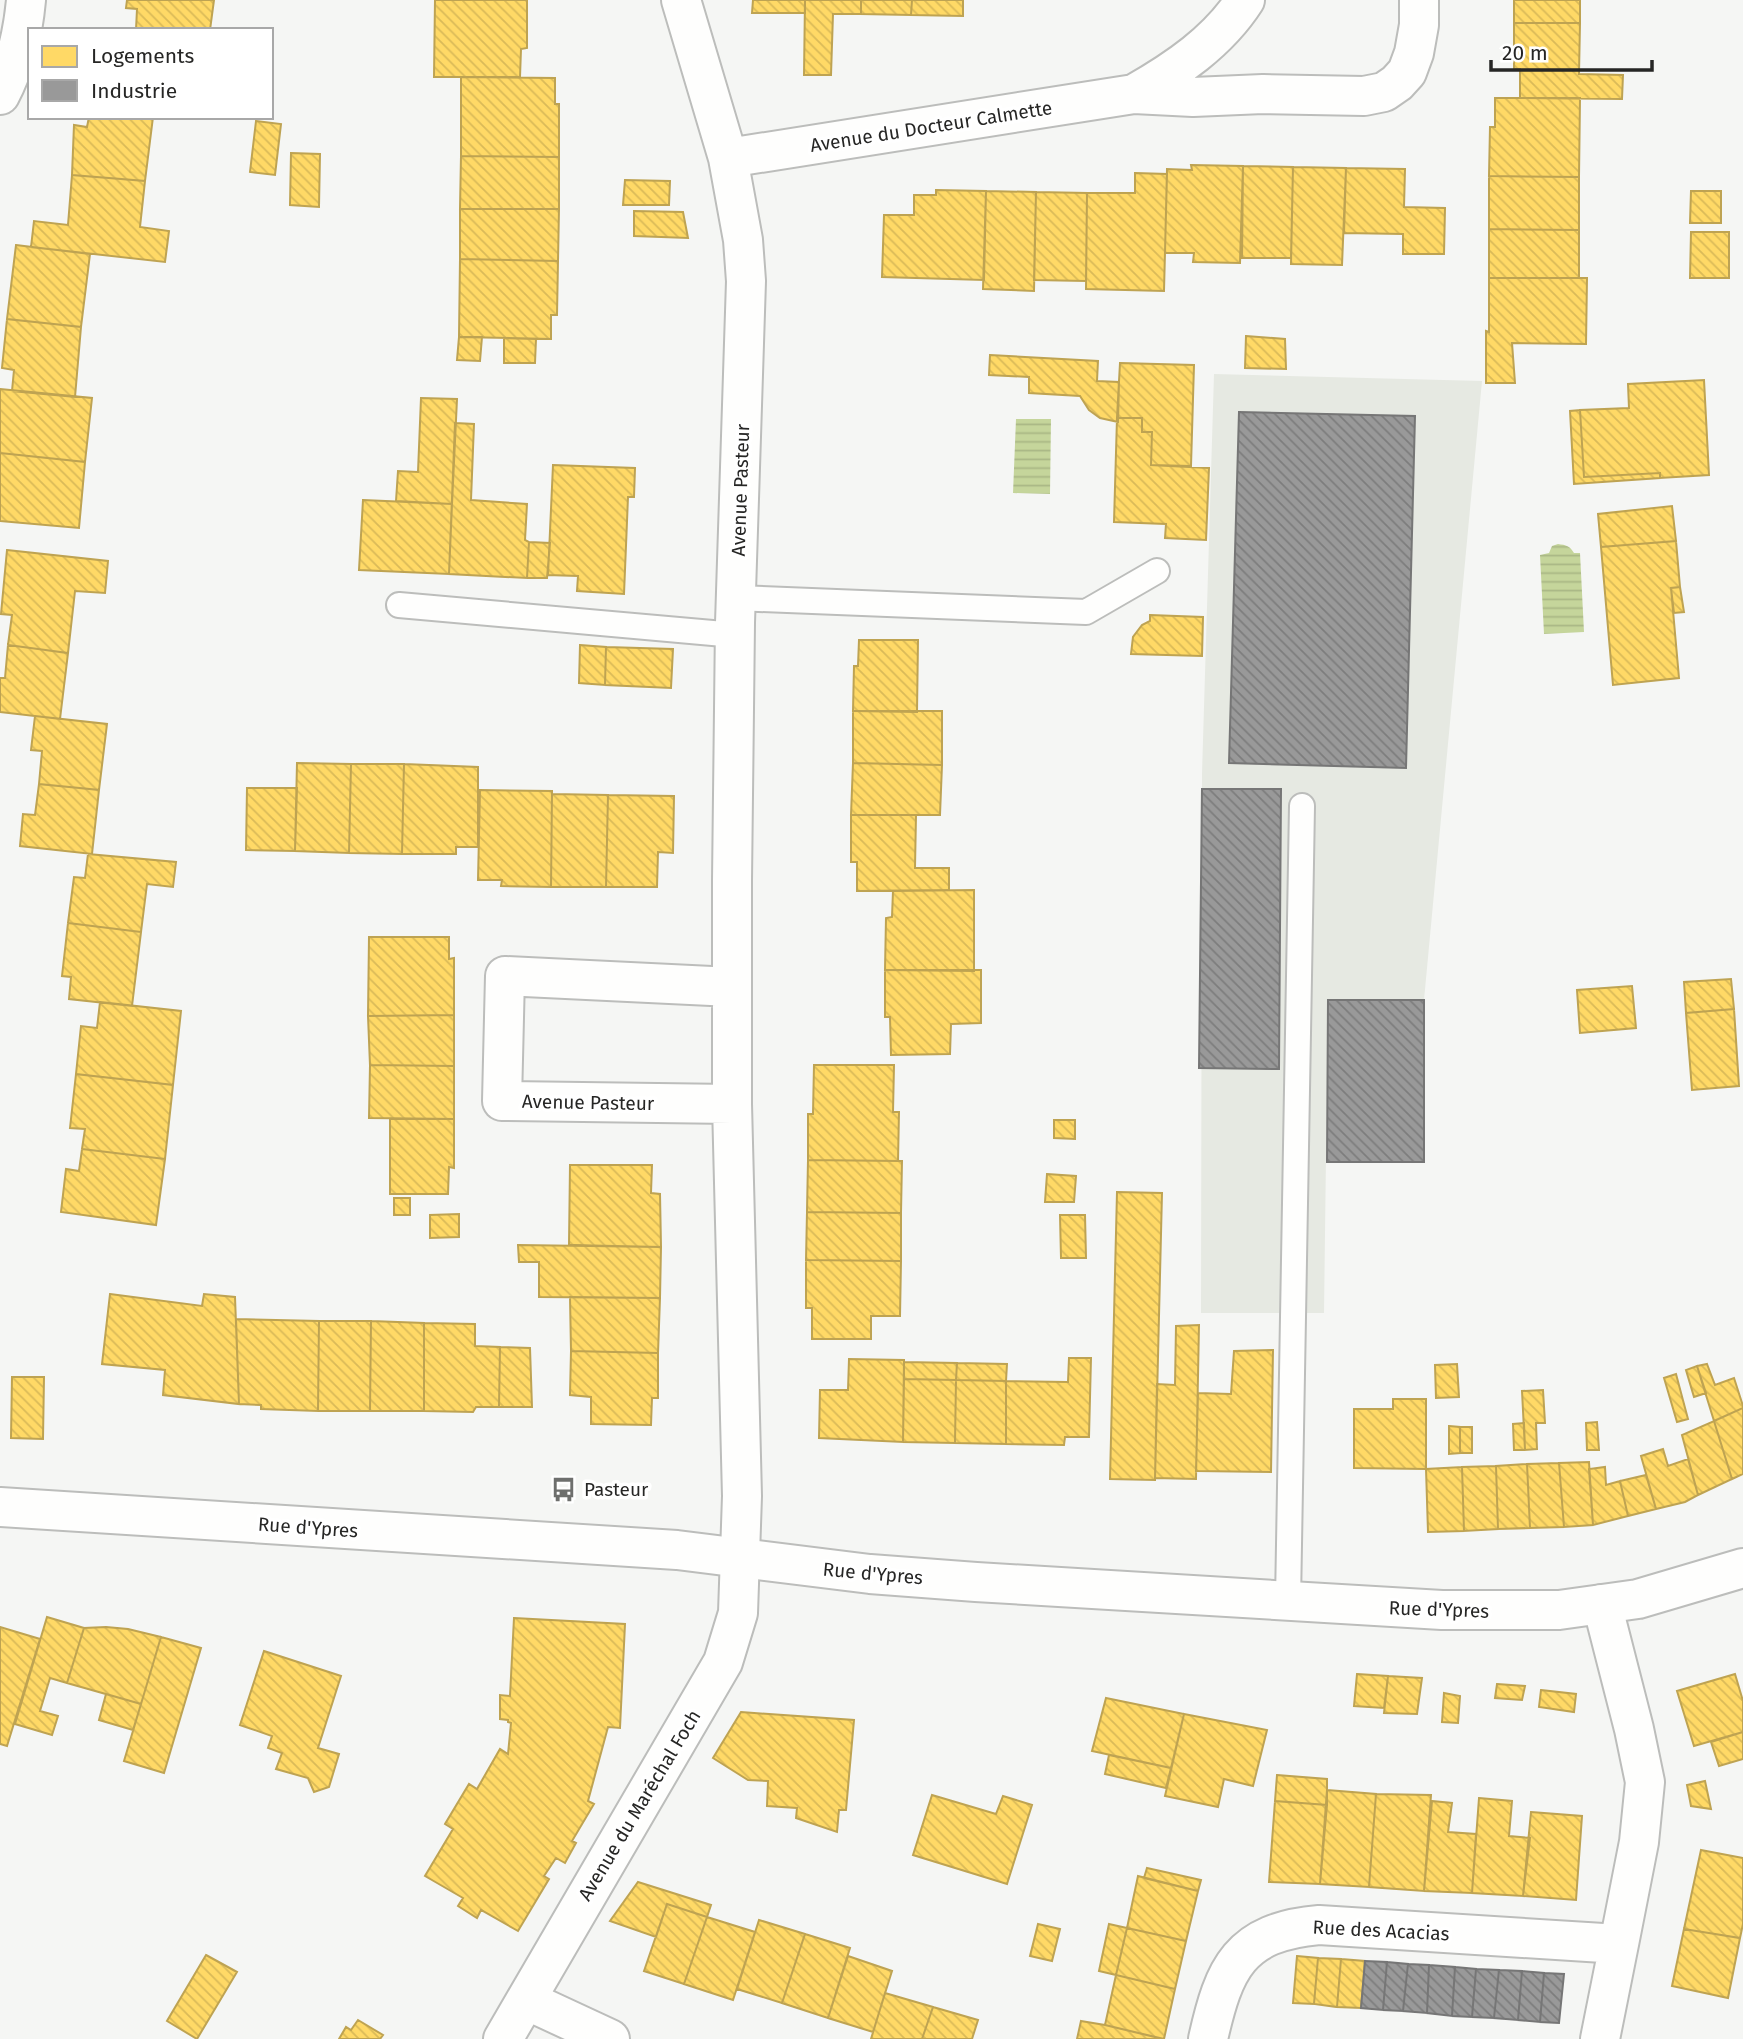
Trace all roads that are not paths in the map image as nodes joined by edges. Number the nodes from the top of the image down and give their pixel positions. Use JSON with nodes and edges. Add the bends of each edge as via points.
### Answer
{"nodes":[{"id":1,"x":26,"y":0,"type":"edge"},
{"id":2,"x":681,"y":0,"type":"edge"},
{"id":3,"x":1245,"y":0,"type":"edge"},
{"id":4,"x":1419,"y":0,"type":"edge"},
{"id":5,"x":1134,"y":94,"type":"junction"},
{"id":6,"x":0,"y":95,"type":"edge"},
{"id":7,"x":728,"y":158,"type":"junction"},
{"id":8,"x":1157,"y":571,"type":"dead end"},
{"id":9,"x":736,"y":598,"type":"junction"},
{"id":10,"x":399,"y":605,"type":"dead end"},
{"id":11,"x":735,"y":635,"type":"junction"},
{"id":12,"x":1302,"y":806,"type":"dead end"},
{"id":13,"x":732,"y":987,"type":"junction"},
{"id":14,"x":732,"y":1104,"type":"junction"},
{"id":15,"x":0,"y":1507,"type":"edge"},
{"id":16,"x":740,"y":1559,"type":"junction"},
{"id":17,"x":1743,"y":1569,"type":"edge"},
{"id":18,"x":1288,"y":1601,"type":"junction"},
{"id":19,"x":1602,"y":1604,"type":"junction"},
{"id":20,"x":1619,"y":1944,"type":"junction"},
{"id":21,"x":526,"y":2000,"type":"junction"},
{"id":22,"x":503,"y":2039,"type":"edge"},
{"id":23,"x":610,"y":2039,"type":"edge"},
{"id":24,"x":1208,"y":2039,"type":"edge"},
{"id":25,"x":1600,"y":2039,"type":"edge"}],
"edges":[{"from":1,"to":6,"type":"street","via":[[21,38]]},
{"from":2,"to":7,"type":"street","name":"Avenue Pasteur"},
{"from":3,"to":5,"type":"street","name":"Avenue du Docteur Calmette","via":[[1193,57]]},
{"from":4,"to":5,"type":"street","name":"Avenue du Docteur Calmette","via":[[1419,25],[1407,72],[1384,92],[1364,96]]},
{"from":5,"to":7,"type":"street","name":"Avenue du Docteur Calmette"},
{"from":7,"to":9,"type":"street","name":"Avenue Pasteur","via":[[746,281]]},
{"from":8,"to":9,"type":"lane","via":[[1086,612]]},
{"from":9,"to":11,"type":"street","name":"Avenue Pasteur"},
{"from":10,"to":11,"type":"lane"},
{"from":11,"to":13,"type":"street","name":"Avenue Pasteur"},
{"from":12,"to":18,"type":"lane"},
{"from":13,"to":14,"type":"street","name":"Avenue Pasteur"},
{"from":13,"to":14,"type":"street","name":"Avenue Pasteur","via":[[505,976],[502,1101]]},
{"from":14,"to":16,"type":"street","name":"Avenue Pasteur"},
{"from":15,"to":16,"type":"street","name":"Rue d'Ypres","via":[[677,1550]]},
{"from":16,"to":18,"type":"street","name":"Rue d'Ypres","via":[[870,1574]]},
{"from":16,"to":21,"type":"street","name":"Avenue du Maréchal Foch","via":[[738,1613],[723,1661]]},
{"from":17,"to":19,"type":"street","name":"Rue d'Ypres","via":[[1637,1599]]},
{"from":18,"to":19,"type":"street","name":"Rue d'Ypres","via":[[1490,1611]]},
{"from":19,"to":20,"type":"street","via":[[1644,1782],[1639,1842]]},
{"from":20,"to":24,"type":"street","name":"Rue des Acacias","via":[[1294,1927],[1255,1942],[1236,1960],[1216,2004]]},
{"from":20,"to":25,"type":"street"},
{"from":21,"to":22,"type":"street","name":"Avenue du Maréchal Foch"},
{"from":21,"to":23,"type":"street"}]}
